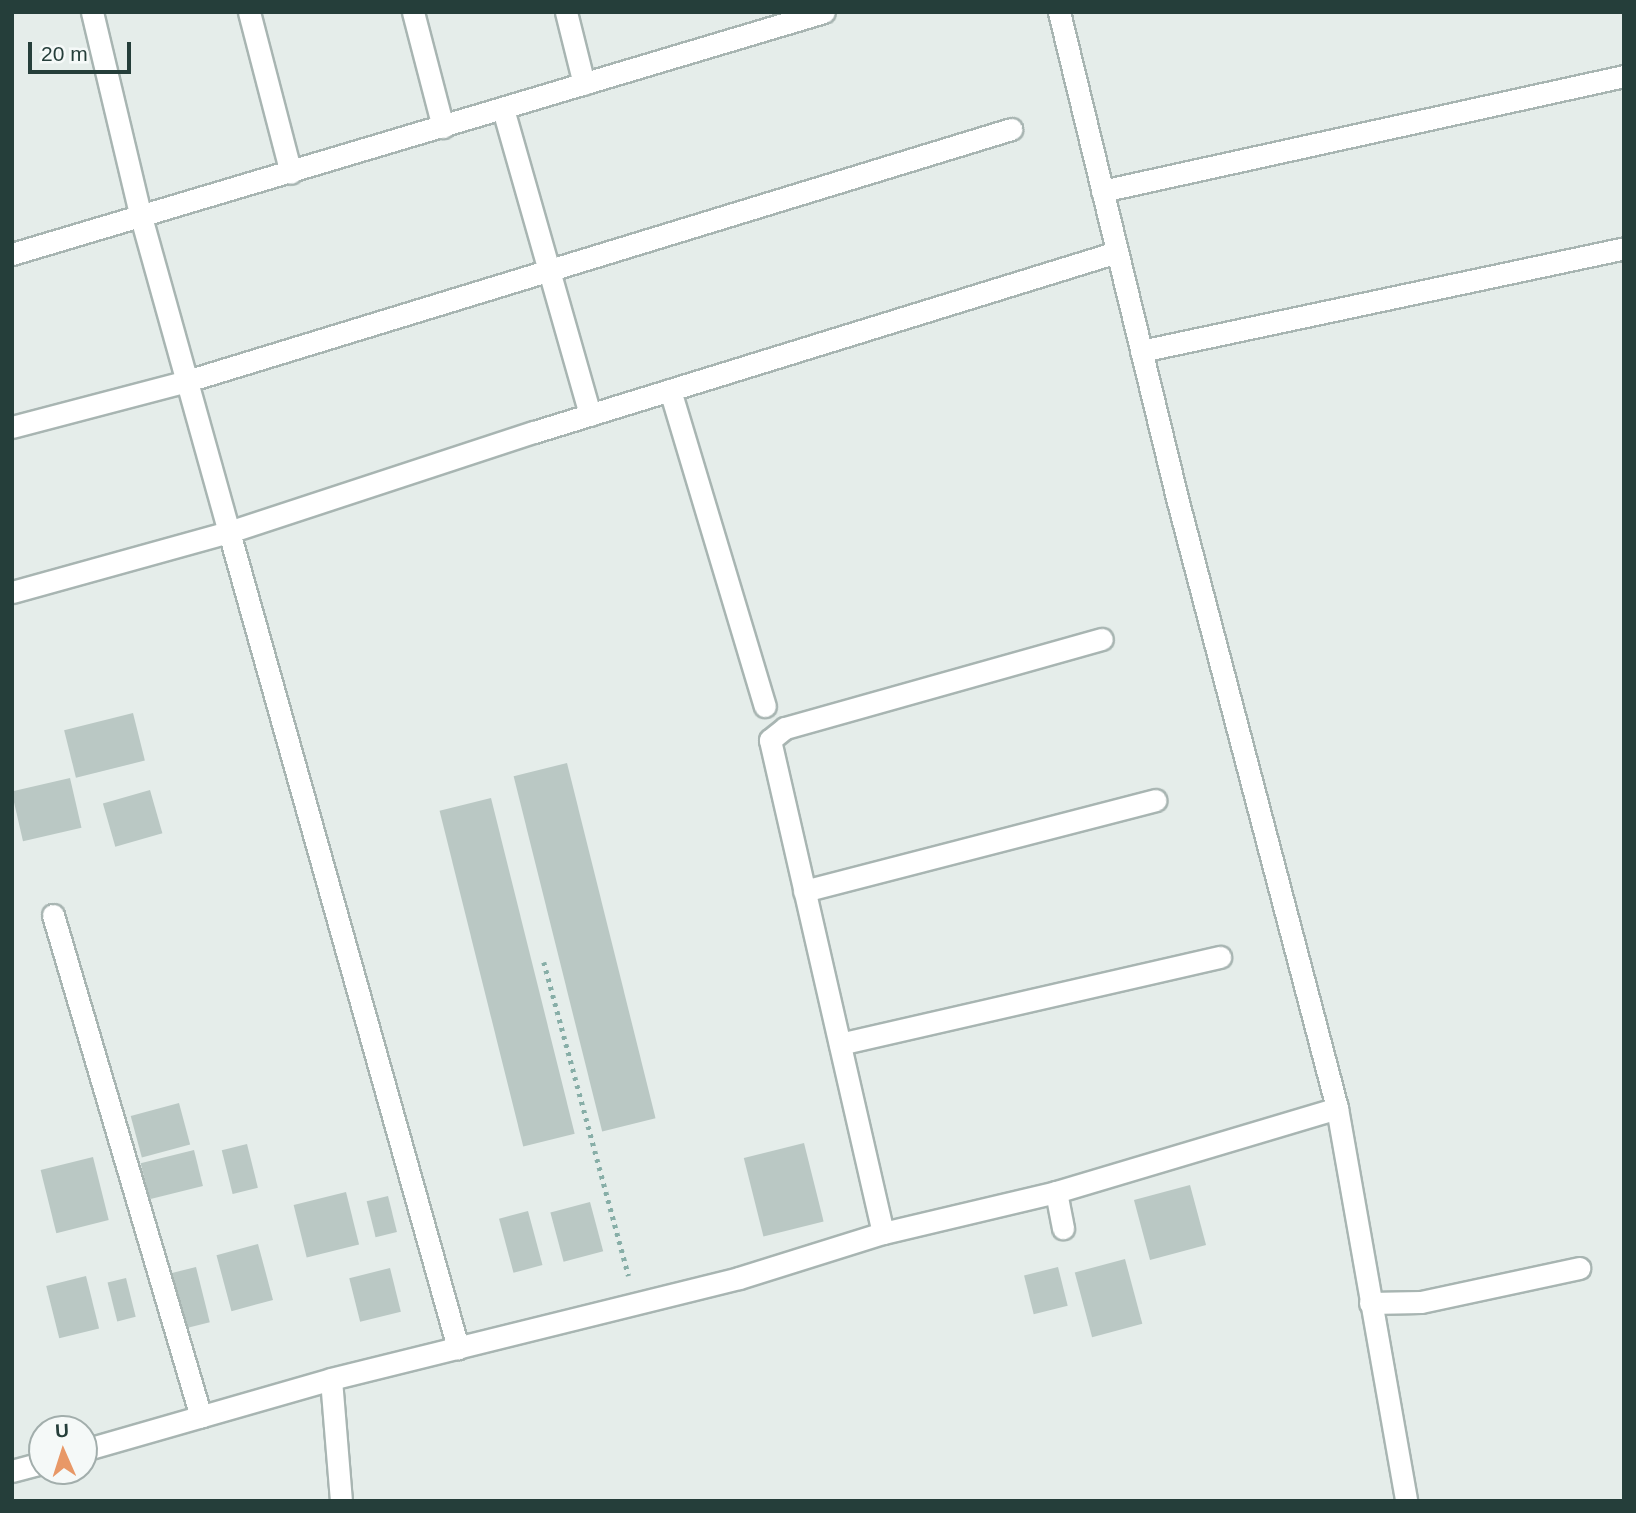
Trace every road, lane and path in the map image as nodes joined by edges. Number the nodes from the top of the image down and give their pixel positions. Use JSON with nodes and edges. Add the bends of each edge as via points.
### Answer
{"nodes":[{"id":1,"x":92,"y":12,"type":"edge"},
{"id":2,"x":413,"y":12,"type":"edge"},
{"id":3,"x":566,"y":12,"type":"edge"},
{"id":4,"x":824,"y":12,"type":"edge"},
{"id":5,"x":1059,"y":12,"type":"edge"},
{"id":6,"x":251,"y":13,"type":"edge"},
{"id":7,"x":1624,"y":76,"type":"edge"},
{"id":8,"x":584,"y":84,"type":"junction"},
{"id":9,"x":503,"y":109,"type":"junction"},
{"id":10,"x":443,"y":127,"type":"junction"},
{"id":11,"x":1011,"y":129,"type":"dead end"},
{"id":12,"x":291,"y":173,"type":"junction"},
{"id":13,"x":1102,"y":191,"type":"junction"},
{"id":14,"x":141,"y":217,"type":"junction"},
{"id":15,"x":1624,"y":248,"type":"edge"},
{"id":16,"x":1117,"y":251,"type":"junction"},
{"id":17,"x":12,"y":254,"type":"edge"},
{"id":18,"x":550,"y":270,"type":"junction"},
{"id":19,"x":1141,"y":351,"type":"junction"},
{"id":20,"x":187,"y":381,"type":"junction"},
{"id":21,"x":670,"y":390,"type":"junction"},
{"id":22,"x":590,"y":415,"type":"junction"},
{"id":23,"x":12,"y":426,"type":"edge"},
{"id":24,"x":229,"y":532,"type":"junction"},
{"id":25,"x":12,"y":592,"type":"edge"},
{"id":26,"x":1102,"y":639,"type":"dead end"},
{"id":27,"x":765,"y":706,"type":"dead end"},
{"id":28,"x":1155,"y":800,"type":"dead end"},
{"id":29,"x":804,"y":891,"type":"junction"},
{"id":30,"x":53,"y":915,"type":"dead end"},
{"id":31,"x":1220,"y":957,"type":"dead end"},
{"id":32,"x":544,"y":962,"type":"dead end"},
{"id":33,"x":840,"y":1045,"type":"junction"},
{"id":34,"x":1337,"y":1108,"type":"junction"},
{"id":35,"x":1056,"y":1192,"type":"junction"},
{"id":36,"x":1063,"y":1228,"type":"dead end"},
{"id":37,"x":883,"y":1233,"type":"junction"},
{"id":38,"x":1579,"y":1268,"type":"dead end"},
{"id":39,"x":635,"y":1300,"type":"junction"},
{"id":40,"x":1370,"y":1303,"type":"junction"},
{"id":41,"x":458,"y":1348,"type":"junction"},
{"id":42,"x":331,"y":1380,"type":"junction"},
{"id":43,"x":201,"y":1417,"type":"junction"},
{"id":44,"x":98,"y":1446,"type":"edge"},
{"id":45,"x":341,"y":1501,"type":"edge"},
{"id":46,"x":1406,"y":1501,"type":"edge"}],
"edges":[{"from":1,"to":14,"type":"street"},
{"from":2,"to":10,"type":"street"},
{"from":3,"to":8,"type":"street"},
{"from":4,"to":8,"type":"street"},
{"from":5,"to":13,"type":"street"},
{"from":6,"to":12,"type":"street"},
{"from":7,"to":13,"type":"street"},
{"from":8,"to":9,"type":"street"},
{"from":9,"to":10,"type":"street"},
{"from":9,"to":18,"type":"street"},
{"from":10,"to":12,"type":"street"},
{"from":11,"to":18,"type":"street"},
{"from":12,"to":14,"type":"street"},
{"from":13,"to":16,"type":"street"},
{"from":14,"to":17,"type":"street"},
{"from":14,"to":20,"type":"street"},
{"from":15,"to":19,"type":"street"},
{"from":16,"to":19,"type":"street"},
{"from":16,"to":21,"type":"street"},
{"from":18,"to":20,"type":"street"},
{"from":18,"to":22,"type":"street"},
{"from":19,"to":34,"type":"street"},
{"from":20,"to":23,"type":"street"},
{"from":20,"to":24,"type":"street"},
{"from":21,"to":22,"type":"street"},
{"from":21,"to":27,"type":"street"},
{"from":22,"to":24,"type":"street"},
{"from":24,"to":25,"type":"street"},
{"from":24,"to":41,"type":"street"},
{"from":26,"to":29,"type":"street","via":[[776,732],[769,750]]},
{"from":28,"to":29,"type":"street"},
{"from":29,"to":33,"type":"street"},
{"from":30,"to":43,"type":"street"},
{"from":31,"to":33,"type":"street"},
{"from":32,"to":39,"type":"path"},
{"from":33,"to":37,"type":"street"},
{"from":34,"to":35,"type":"street"},
{"from":34,"to":40,"type":"street"},
{"from":35,"to":36,"type":"street"},
{"from":35,"to":37,"type":"street"},
{"from":37,"to":39,"type":"street","via":[[739,1278]]},
{"from":38,"to":40,"type":"street","via":[[1421,1302]]},
{"from":39,"to":41,"type":"street"},
{"from":40,"to":46,"type":"street"},
{"from":41,"to":42,"type":"street"},
{"from":42,"to":43,"type":"street"},
{"from":42,"to":45,"type":"street"},
{"from":43,"to":44,"type":"street"}]}
